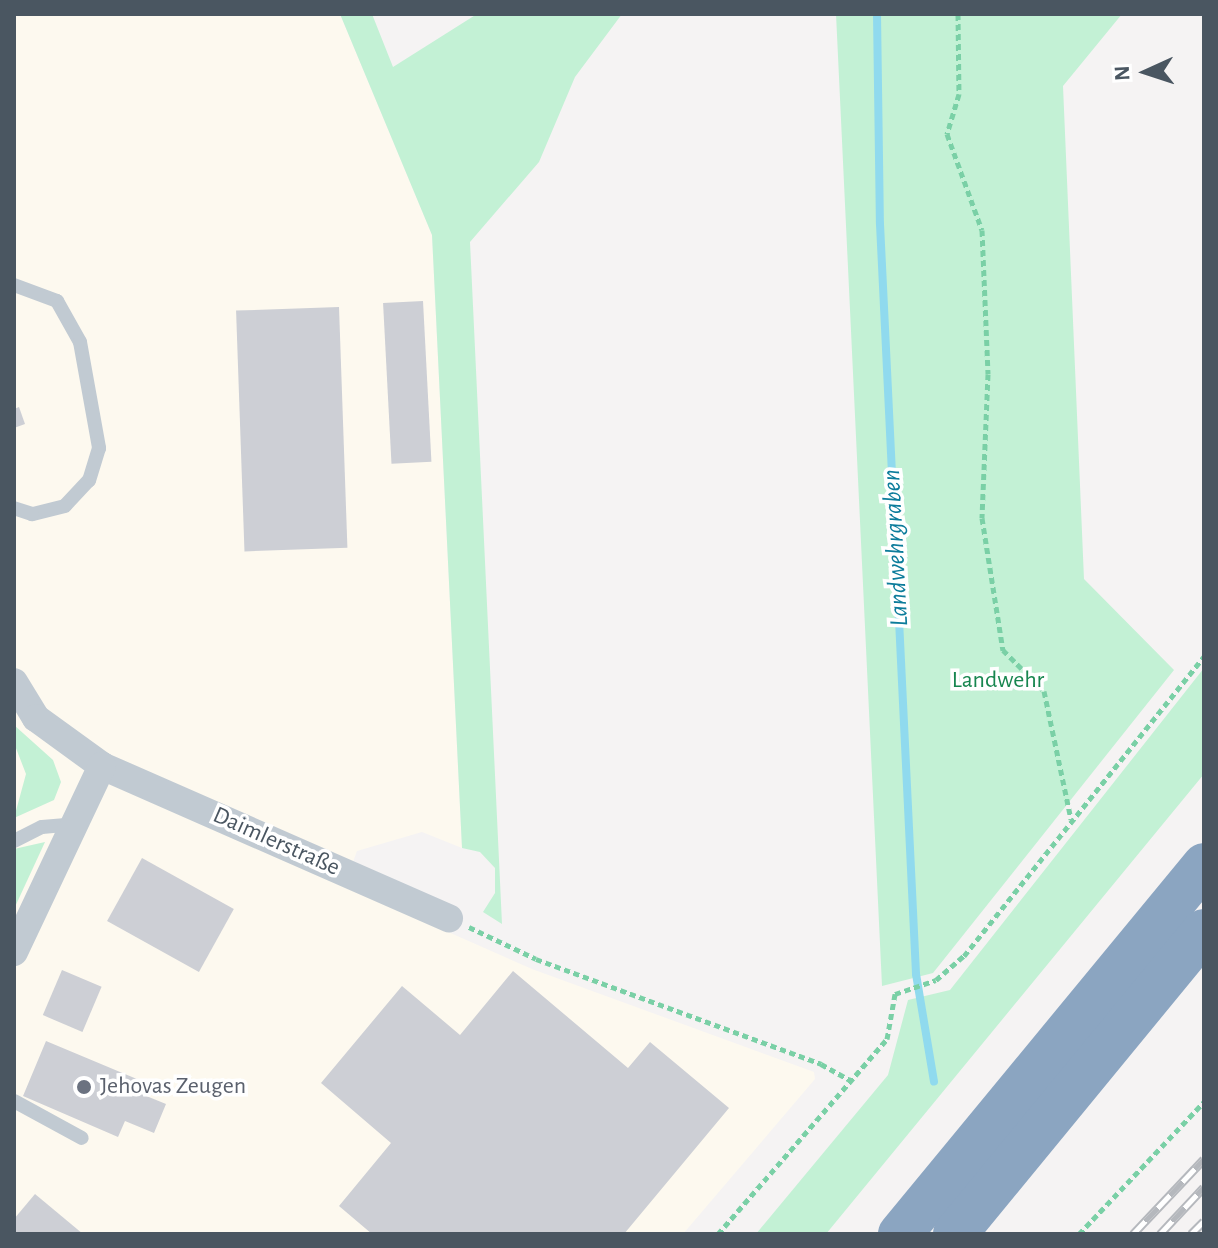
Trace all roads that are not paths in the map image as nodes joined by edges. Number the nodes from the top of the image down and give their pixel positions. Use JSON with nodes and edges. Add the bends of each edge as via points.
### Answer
{"nodes":[{"id":1,"x":14,"y":285,"type":"edge"},
{"id":2,"x":14,"y":508,"type":"edge"},
{"id":3,"x":14,"y":682,"type":"edge"},
{"id":4,"x":102,"y":766,"type":"junction"},
{"id":5,"x":75,"y":824,"type":"junction"},
{"id":6,"x":14,"y":841,"type":"edge"},
{"id":7,"x":1204,"y":865,"type":"edge"},
{"id":8,"x":449,"y":918,"type":"road end"},
{"id":9,"x":1204,"y":931,"type":"edge"},
{"id":10,"x":14,"y":952,"type":"edge"},
{"id":11,"x":14,"y":1101,"type":"edge"},
{"id":12,"x":82,"y":1138,"type":"dead end"},
{"id":13,"x":900,"y":1234,"type":"edge"},
{"id":14,"x":955,"y":1234,"type":"edge"}],
"edges":[{"from":1,"to":2,"type":"lane","via":[[57,301],[80,342],[99,448],[89,480],[65,506],[32,514]]},
{"from":3,"to":4,"type":"street","name":"Daimlerstraße","via":[[36,718]]},
{"from":4,"to":5,"type":"street"},
{"from":4,"to":8,"type":"street","name":"Daimlerstraße"},
{"from":5,"to":6,"type":"lane","via":[[42,827]]},
{"from":5,"to":10,"type":"street"},
{"from":7,"to":13,"type":"highway"},
{"from":9,"to":14,"type":"highway"},
{"from":11,"to":12,"type":"lane"}]}
